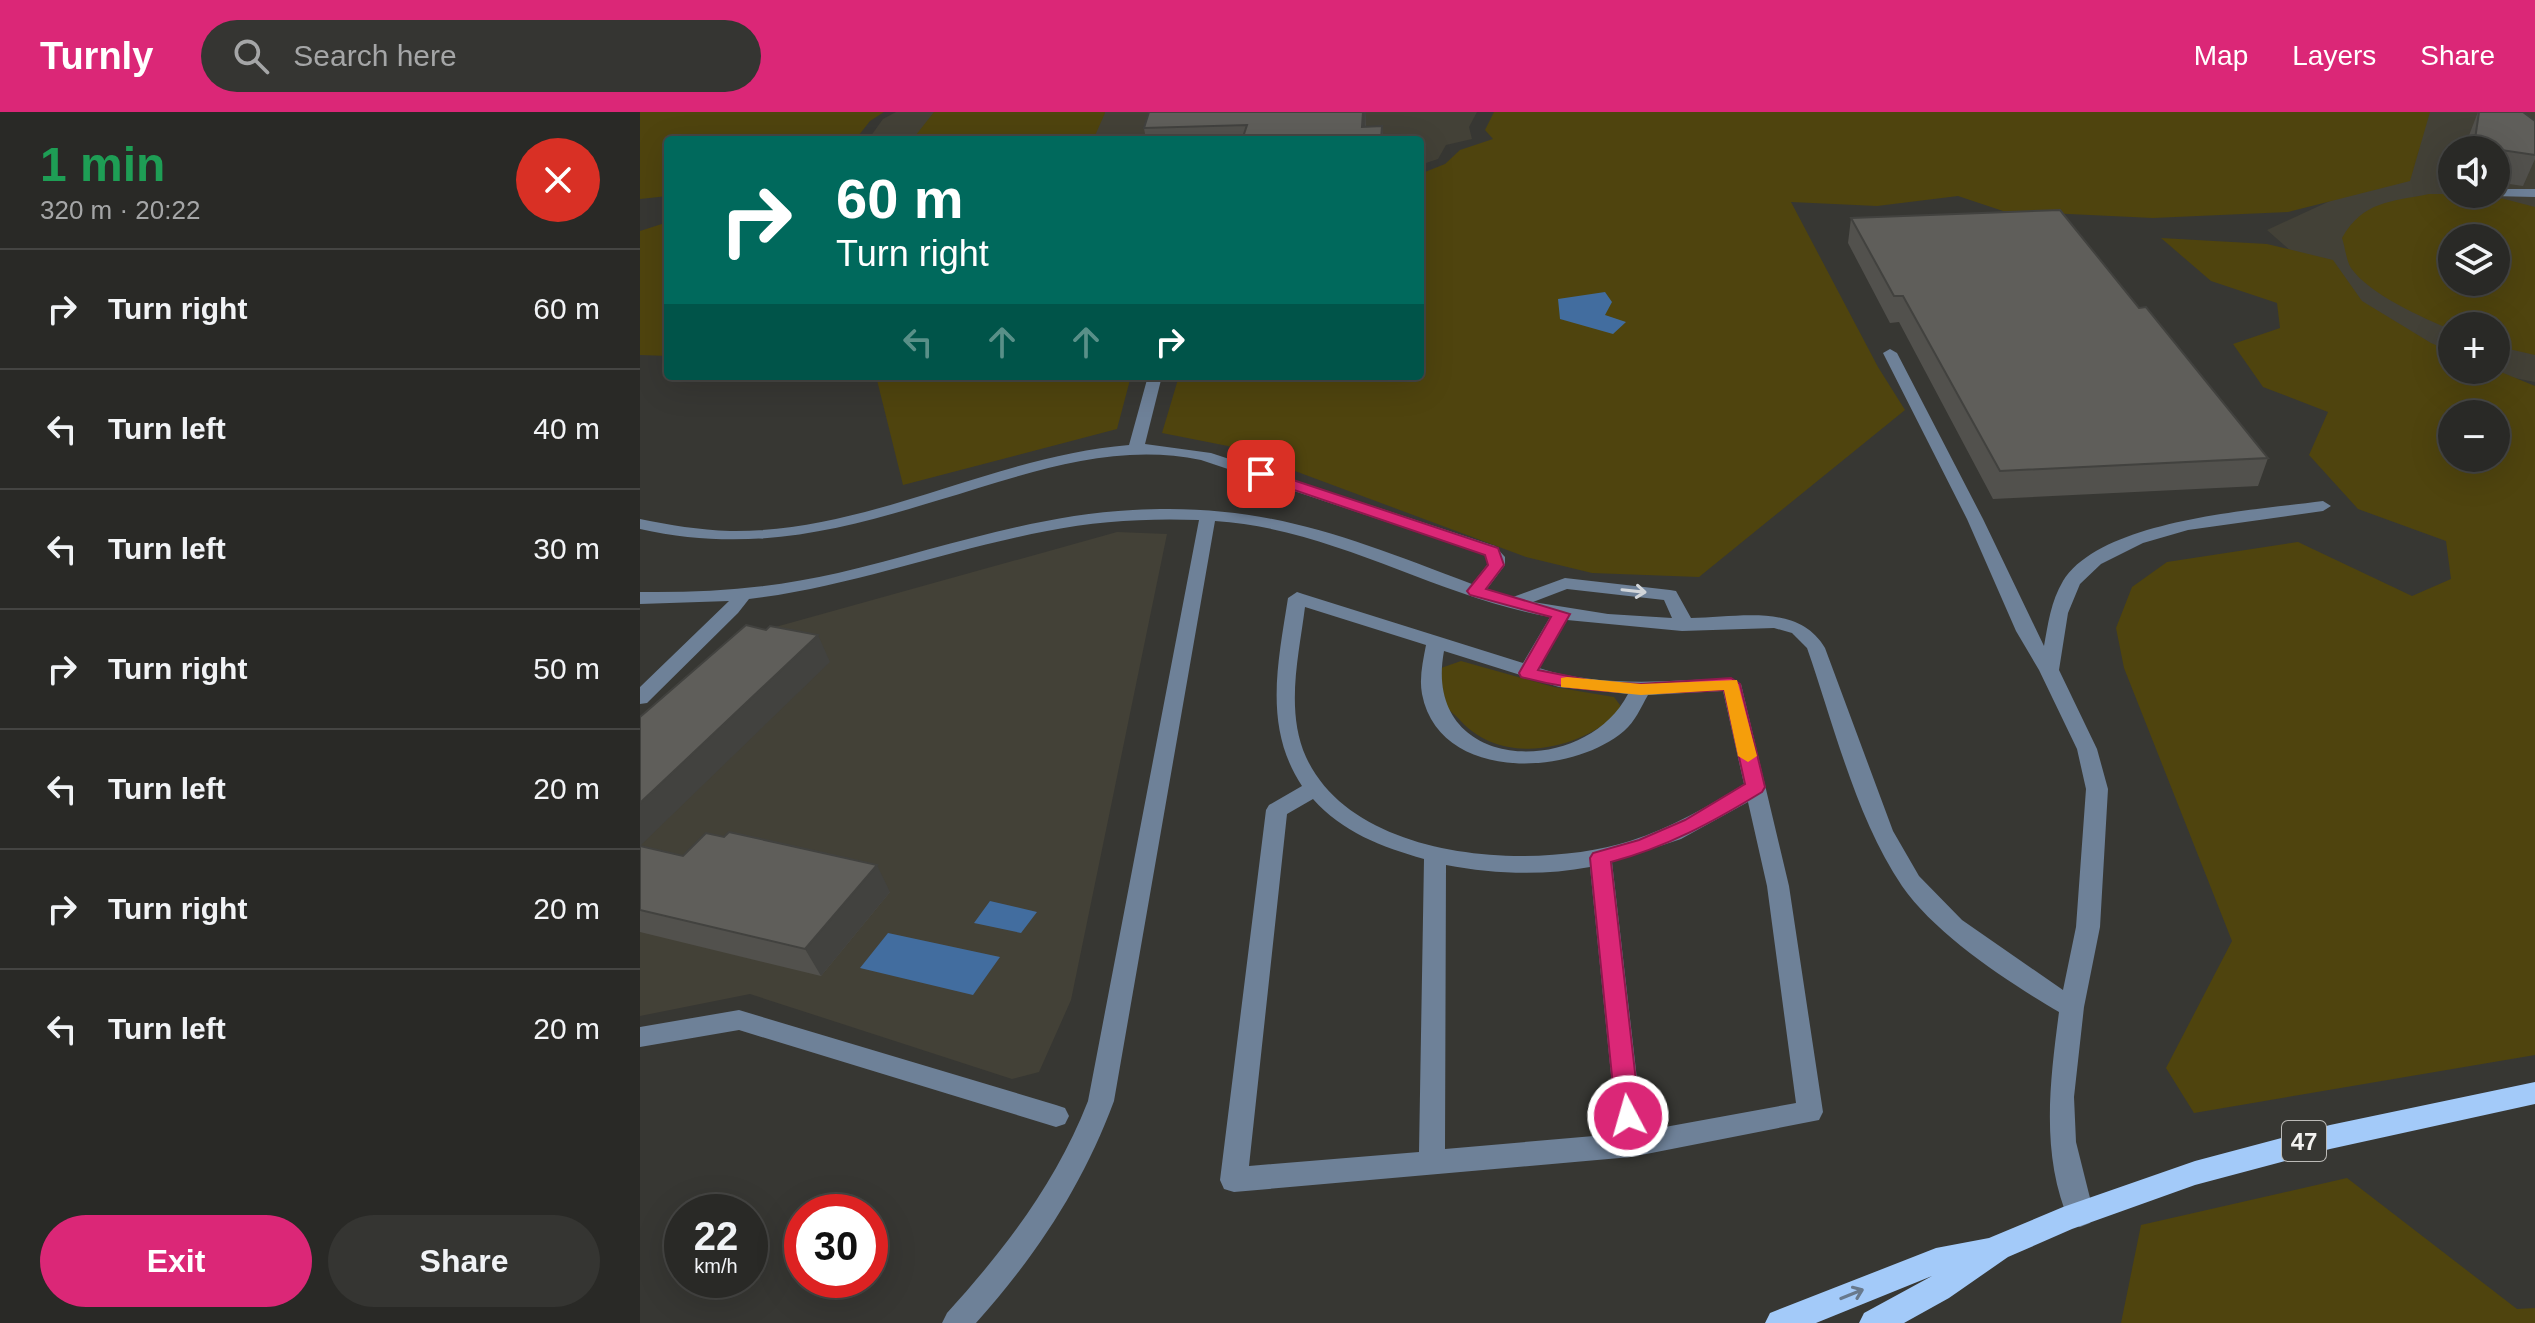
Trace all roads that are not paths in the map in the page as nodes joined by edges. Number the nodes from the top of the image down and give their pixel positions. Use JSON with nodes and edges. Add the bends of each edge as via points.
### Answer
{"nodes":[{"id":1,"x":2510,"y":193,"type":"edge"},
{"id":2,"x":2535,"y":193,"type":"edge"},
{"id":3,"x":1890,"y":353,"type":"dead end"},
{"id":4,"x":1154,"y":380,"type":"edge"},
{"id":5,"x":1138,"y":441,"type":"junction"},
{"id":6,"x":2323,"y":506,"type":"dead end"},
{"id":7,"x":1208,"y":515,"type":"junction"},
{"id":8,"x":640,"y":524,"type":"edge"},
{"id":9,"x":1476,"y":591,"type":"junction"},
{"id":10,"x":743,"y":594,"type":"junction"},
{"id":11,"x":640,"y":598,"type":"edge"},
{"id":12,"x":1514,"y":603,"type":"junction"},
{"id":13,"x":1561,"y":614,"type":"junction"},
{"id":14,"x":1682,"y":625,"type":"junction"},
{"id":15,"x":1436,"y":644,"type":"junction"},
{"id":16,"x":1527,"y":673,"type":"junction"},
{"id":17,"x":2051,"y":674,"type":"junction"},
{"id":18,"x":1641,"y":689,"type":"junction"},
{"id":19,"x":640,"y":698,"type":"edge"},
{"id":20,"x":1755,"y":787,"type":"junction"},
{"id":21,"x":1315,"y":788,"type":"junction"},
{"id":22,"x":1435,"y":856,"type":"junction"},
{"id":23,"x":1600,"y":858,"type":"junction"},
{"id":24,"x":2072,"y":1007,"type":"junction"},
{"id":25,"x":640,"y":1037,"type":"edge"},
{"id":26,"x":2535,"y":1093,"type":"edge"},
{"id":27,"x":1056,"y":1116,"type":"dead end"},
{"id":28,"x":1631,"y":1145,"type":"junction"},
{"id":29,"x":1432,"y":1163,"type":"junction"},
{"id":30,"x":2080,"y":1214,"type":"junction"},
{"id":31,"x":1995,"y":1249,"type":"junction"},
{"id":32,"x":957,"y":1323,"type":"edge"},
{"id":33,"x":1780,"y":1323,"type":"edge"},
{"id":34,"x":1874,"y":1323,"type":"edge"}],
"edges":[{"from":1,"to":2,"type":"street"},
{"from":3,"to":17,"type":"street"},
{"from":4,"to":5,"type":"street"},
{"from":5,"to":8,"type":"street","via":[[789,530],[702,535]]},
{"from":5,"to":9,"type":"street","via":[[1205,456],[1484,548],[1492,552],[1496,565]]},
{"from":6,"to":17,"type":"street","via":[[2186,525],[2137,539],[2095,560],[2067,592]]},
{"from":7,"to":9,"type":"street","via":[[1318,533]]},
{"from":7,"to":10,"type":"street","via":[[1126,515],[1045,523],[835,578]]},
{"from":7,"to":32,"type":"street","via":[[1101,1101],[1071,1172],[1038,1226]]},
{"from":9,"to":12,"type":"street"},
{"from":10,"to":11,"type":"street"},
{"from":10,"to":19,"type":"street"},
{"from":12,"to":13,"type":"street"},
{"from":12,"to":14,"type":"street","one_way":true,"via":[[1565,583],[1670,595]]},
{"from":13,"to":14,"type":"street"},
{"from":13,"to":16,"type":"street"},
{"from":14,"to":24,"type":"street","via":[[1774,622],[1808,636],[1882,832],[1905,875],[1954,926]]},
{"from":15,"to":16,"type":"street"},
{"from":15,"to":18,"type":"street","via":[[1431,685],[1443,719],[1475,747],[1499,754],[1543,756],[1578,750],[1617,726]]},
{"from":15,"to":21,"type":"street","via":[[1297,598],[1287,726],[1296,756]]},
{"from":16,"to":18,"type":"street","via":[[1598,688]]},
{"from":17,"to":24,"type":"street","via":[[2087,749],[2097,789],[2088,927]]},
{"from":18,"to":20,"type":"street","via":[[1731,684]]},
{"from":20,"to":23,"type":"street","via":[[1692,825]]},
{"from":20,"to":28,"type":"street","via":[[1778,886],[1810,1112]]},
{"from":21,"to":22,"type":"street","via":[[1340,816],[1373,835]]},
{"from":21,"to":29,"type":"street","via":[[1277,810],[1234,1180]]},
{"from":22,"to":23,"type":"street","via":[[1494,866],[1548,866]]},
{"from":22,"to":29,"type":"street"},
{"from":23,"to":28,"type":"street"},
{"from":24,"to":30,"type":"street","via":[[2061,1097],[2063,1142]]},
{"from":25,"to":27,"type":"street","via":[[739,1020]]},
{"from":26,"to":30,"type":"main road","number":"47","via":[[2234,1159]]},
{"from":28,"to":29,"type":"street"},
{"from":30,"to":31,"type":"main road","number":"47"},
{"from":33,"to":31,"type":"main road","number":"47","one_way":true,"via":[[1936,1261]]},
{"from":31,"to":34,"type":"main road","number":"47"}]}
